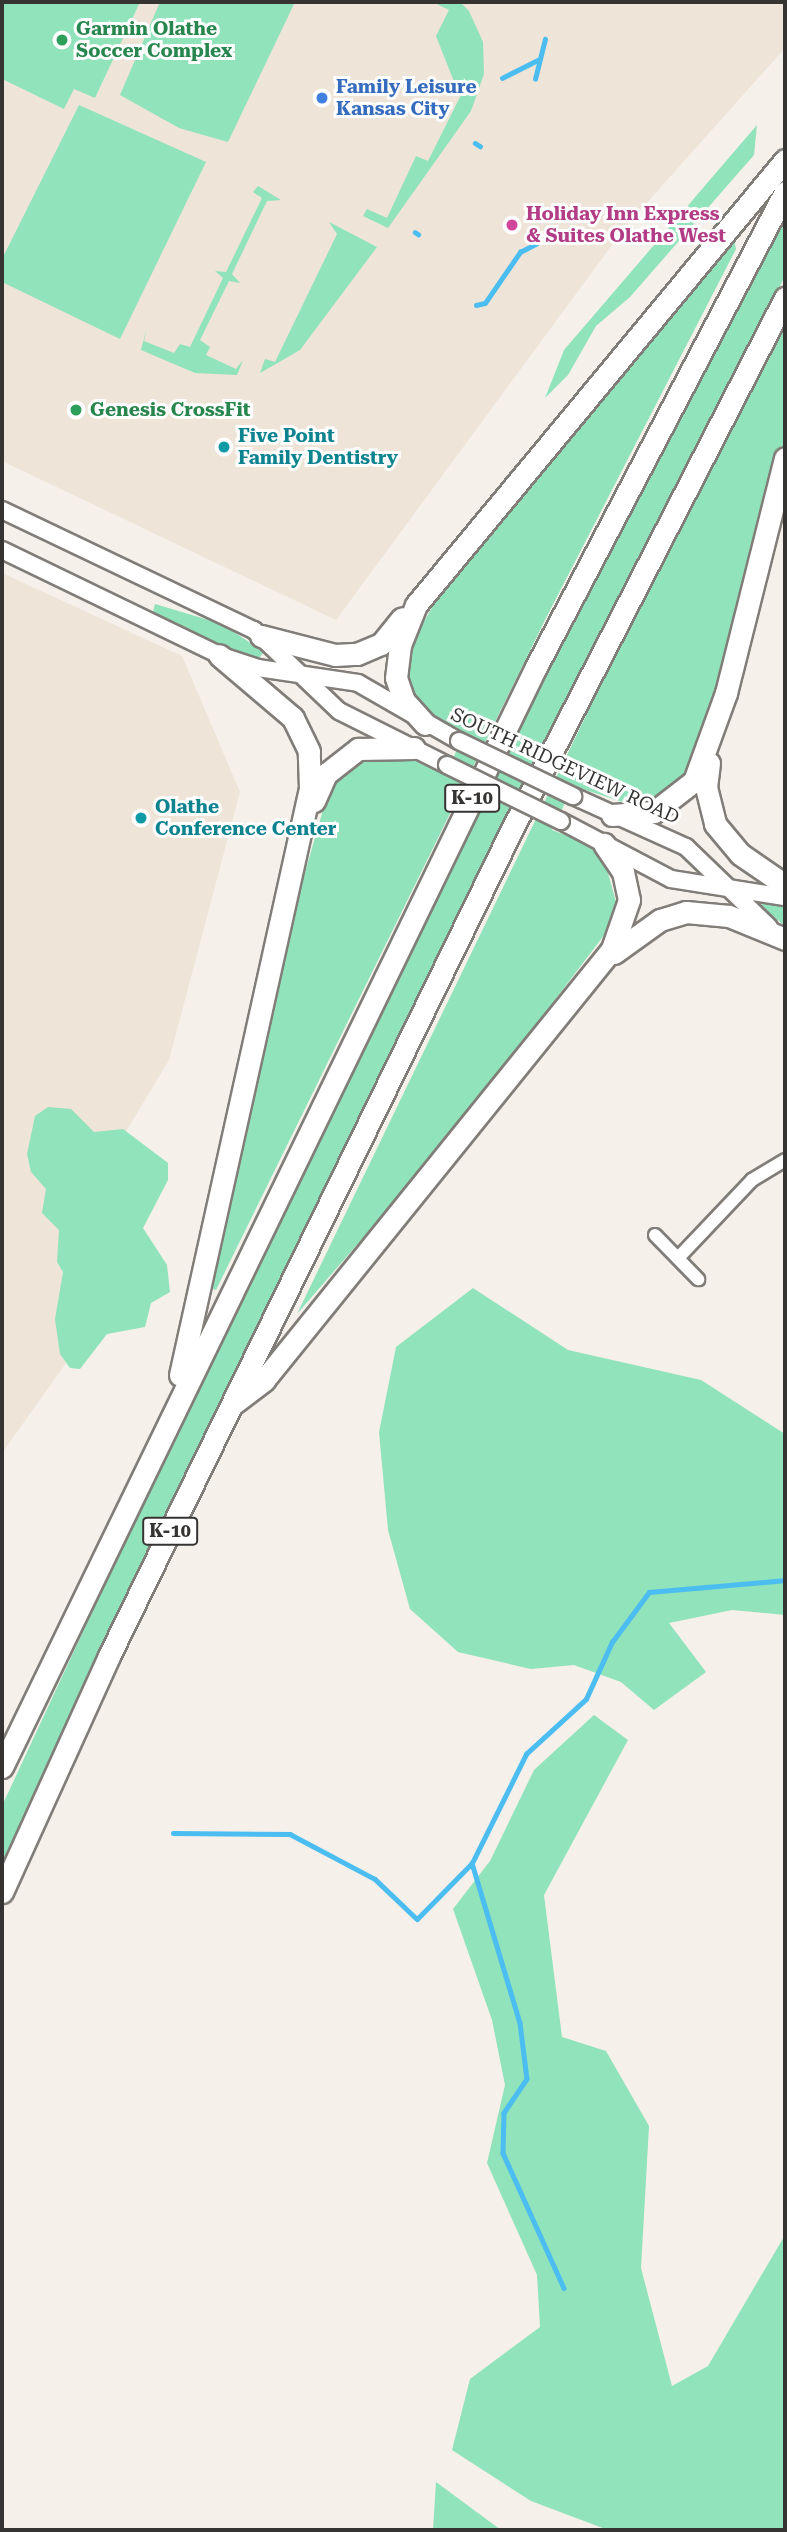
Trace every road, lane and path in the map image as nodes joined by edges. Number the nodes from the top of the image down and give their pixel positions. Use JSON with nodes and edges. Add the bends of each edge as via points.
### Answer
{"nodes":[{"id":1,"x":785,"y":160,"type":"edge"},
{"id":2,"x":785,"y":192,"type":"edge"},
{"id":3,"x":785,"y":298,"type":"edge"},
{"id":4,"x":785,"y":458,"type":"edge"},
{"id":5,"x":2,"y":510,"type":"edge"},
{"id":6,"x":2,"y":550,"type":"edge"},
{"id":7,"x":416,"y":606,"type":"junction"},
{"id":8,"x":261,"y":636,"type":"junction"},
{"id":9,"x":219,"y":655,"type":"junction"},
{"id":10,"x":296,"y":671,"type":"junction"},
{"id":11,"x":726,"y":693,"type":"junction"},
{"id":12,"x":425,"y":724,"type":"junction"},
{"id":13,"x":414,"y":748,"type":"junction"},
{"id":14,"x":612,"y":815,"type":"junction"},
{"id":15,"x":303,"y":837,"type":"junction"},
{"id":16,"x":604,"y":844,"type":"junction"},
{"id":17,"x":785,"y":885,"type":"edge"},
{"id":18,"x":729,"y":888,"type":"junction"},
{"id":19,"x":785,"y":897,"type":"edge"},
{"id":20,"x":785,"y":939,"type":"edge"},
{"id":21,"x":593,"y":975,"type":"junction"},
{"id":22,"x":785,"y":1160,"type":"edge"},
{"id":23,"x":655,"y":1235,"type":"dead end"},
{"id":24,"x":679,"y":1257,"type":"junction"},
{"id":25,"x":698,"y":1279,"type":"dead end"},
{"id":26,"x":230,"y":1406,"type":"junction"},
{"id":27,"x":172,"y":1411,"type":"junction"},
{"id":28,"x":2,"y":1767,"type":"edge"},
{"id":29,"x":2,"y":1892,"type":"edge"}],
"edges":[{"from":1,"to":7,"type":"highway"},
{"from":2,"to":27,"type":"highway","number":"K-10","via":[[536,667]]},
{"from":3,"to":26,"type":"highway","number":"K-10","via":[[592,670]]},
{"from":4,"to":11,"type":"highway"},
{"from":5,"to":8,"type":"main road"},
{"from":6,"to":9,"type":"main road","name":"SOUTH RIDGEVIEW ROAD"},
{"from":7,"to":8,"type":"highway","via":[[382,644],[357,654],[335,656]]},
{"from":7,"to":12,"type":"highway","via":[[400,645],[396,678],[404,701]]},
{"from":8,"to":10,"type":"main road"},
{"from":9,"to":10,"type":"main road","name":"SOUTH RIDGEVIEW ROAD"},
{"from":9,"to":15,"type":"highway","via":[[280,704],[304,735],[311,766]]},
{"from":10,"to":12,"type":"main road","name":"SOUTH RIDGEVIEW ROAD","via":[[358,683]]},
{"from":10,"to":13,"type":"main road","via":[[338,711]]},
{"from":11,"to":14,"type":"highway","via":[[684,793],[654,812]]},
{"from":11,"to":17,"type":"highway","via":[[709,765],[709,810],[740,854]]},
{"from":12,"to":14,"type":"main road","name":"SOUTH RIDGEVIEW ROAD","bridge":true},
{"from":13,"to":15,"type":"highway","via":[[377,744],[341,758],[326,774]]},
{"from":13,"to":16,"type":"main road","bridge":true},
{"from":14,"to":18,"type":"main road","name":"SOUTH RIDGEVIEW ROAD","via":[[670,836]]},
{"from":15,"to":27,"type":"highway"},
{"from":16,"to":18,"type":"main road","via":[[671,879]]},
{"from":16,"to":21,"type":"highway","via":[[623,872],[628,914]]},
{"from":18,"to":19,"type":"main road"},
{"from":18,"to":20,"type":"main road","name":"SOUTH RIDGEVIEW ROAD"},
{"from":20,"to":21,"type":"highway","via":[[729,916],[686,912],[639,933]]},
{"from":21,"to":26,"type":"highway","via":[[264,1380]]},
{"from":22,"to":24,"type":"street","via":[[752,1180]]},
{"from":23,"to":24,"type":"street"},
{"from":24,"to":25,"type":"street"},
{"from":26,"to":29,"type":"highway","number":"K-10"},
{"from":27,"to":28,"type":"highway","number":"K-10"}]}
